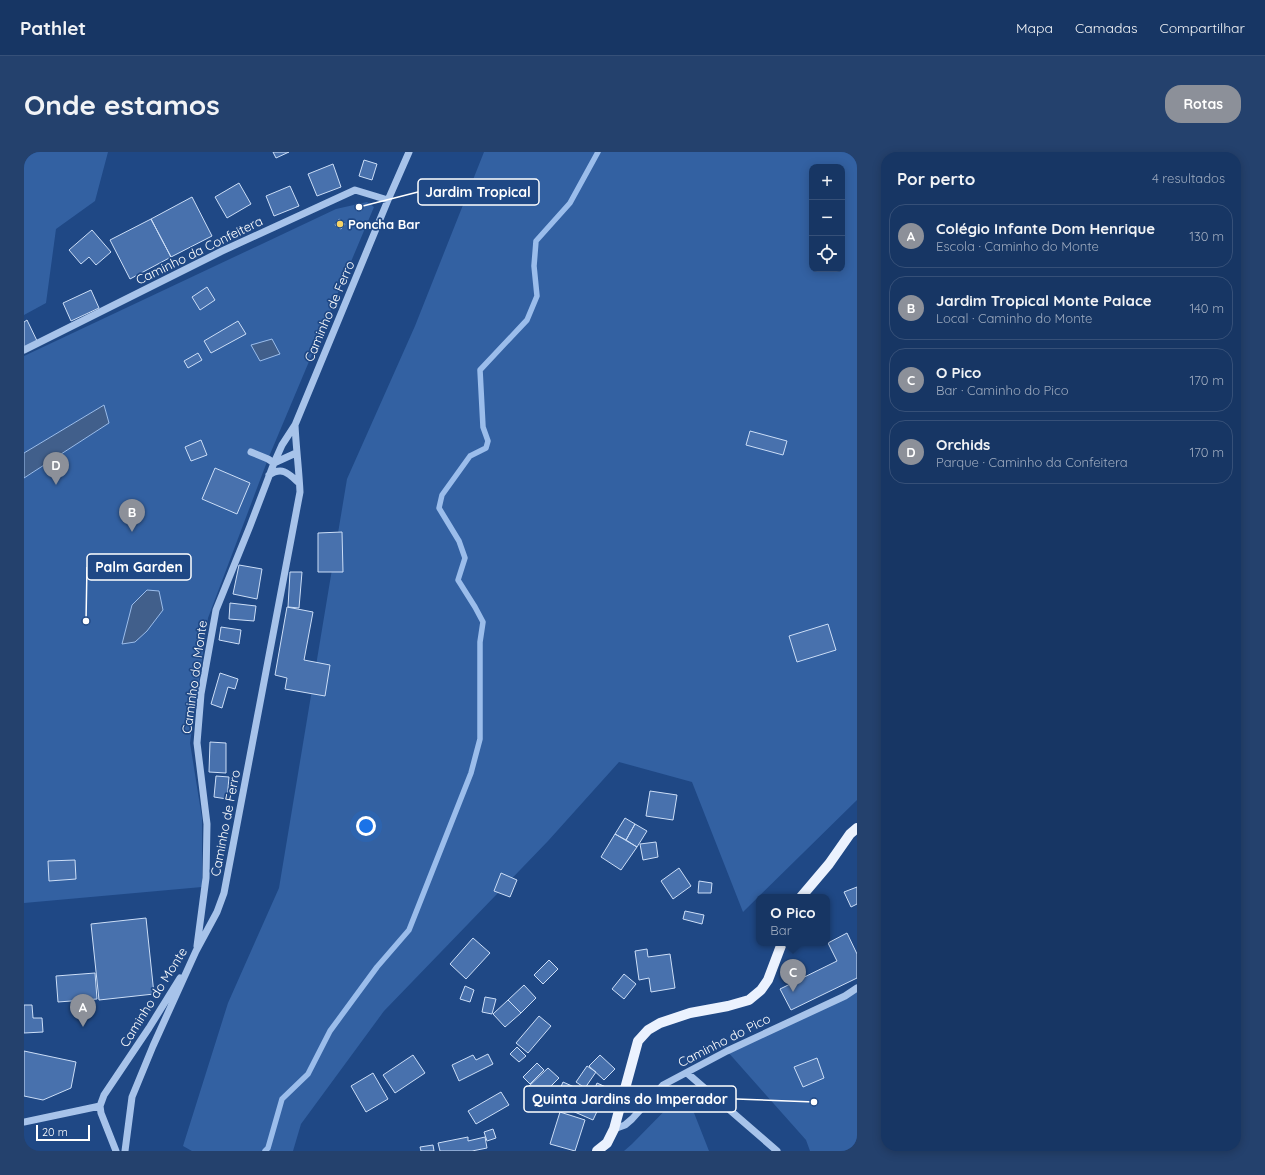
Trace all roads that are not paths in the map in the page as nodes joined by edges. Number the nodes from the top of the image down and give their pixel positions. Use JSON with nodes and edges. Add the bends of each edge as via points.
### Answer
{"nodes":[{"id":1,"x":409,"y":152,"type":"edge"},
{"id":2,"x":388,"y":200,"type":"junction"},
{"id":3,"x":24,"y":350,"type":"edge"},
{"id":4,"x":295,"y":425,"type":"junction"},
{"id":5,"x":251,"y":452,"type":"dead end"},
{"id":6,"x":296,"y":453,"type":"junction"},
{"id":7,"x":274,"y":463,"type":"junction"},
{"id":8,"x":269,"y":475,"type":"junction"},
{"id":9,"x":300,"y":483,"type":"junction"},
{"id":10,"x":857,"y":828,"type":"edge"},
{"id":11,"x":804,"y":894,"type":"edge"},
{"id":12,"x":781,"y":946,"type":"edge"},
{"id":13,"x":196,"y":951,"type":"junction"},
{"id":14,"x":857,"y":988,"type":"edge"},
{"id":15,"x":686,"y":1073,"type":"junction"},
{"id":16,"x":100,"y":1106,"type":"junction"},
{"id":17,"x":24,"y":1122,"type":"edge"},
{"id":18,"x":614,"y":1129,"type":"junction"},
{"id":19,"x":116,"y":1151,"type":"edge"},
{"id":20,"x":125,"y":1151,"type":"edge"},
{"id":21,"x":597,"y":1151,"type":"edge"},
{"id":22,"x":777,"y":1151,"type":"edge"}],
"edges":[{"from":1,"to":2,"type":"street","name":"Caminho de Ferro"},
{"from":2,"to":3,"type":"street","name":"Caminho da Confeitera","via":[[355,190],[222,250]]},
{"from":2,"to":4,"type":"street","name":"Caminho de Ferro"},
{"from":4,"to":6,"type":"street","name":"Caminho de Ferro"},
{"from":4,"to":7,"type":"street","name":"Caminho do Monte"},
{"from":5,"to":7,"type":"street"},
{"from":6,"to":7,"type":"street"},
{"from":6,"to":9,"type":"street","name":"Caminho de Ferro"},
{"from":7,"to":8,"type":"street","name":"Caminho do Monte"},
{"from":8,"to":9,"type":"street","via":[[279,471],[286,472]]},
{"from":8,"to":13,"type":"street","name":"Caminho do Monte","via":[[216,610],[201,694],[197,743],[207,824],[206,878]]},
{"from":9,"to":13,"type":"street","name":"Caminho de Ferro","via":[[224,893]]},
{"from":10,"to":11,"type":"main road"},
{"from":12,"to":18,"type":"main road","via":[[768,980],[749,1000],[690,1013],[648,1030],[638,1041]]},
{"from":13,"to":16,"type":"street","name":"Caminho do Monte","via":[[149,1028],[104,1094]]},
{"from":13,"to":20,"type":"street","name":"Caminho de Ferro","via":[[132,1097]]},
{"from":14,"to":15,"type":"street","name":"Caminho do Pico","via":[[845,996],[727,1050]]},
{"from":15,"to":18,"type":"street","name":"Caminho do Pico","via":[[663,1085],[632,1119]]},
{"from":15,"to":22,"type":"street"},
{"from":16,"to":17,"type":"street"},
{"from":16,"to":19,"type":"street"},
{"from":18,"to":21,"type":"main road","via":[[607,1143]]}]}
